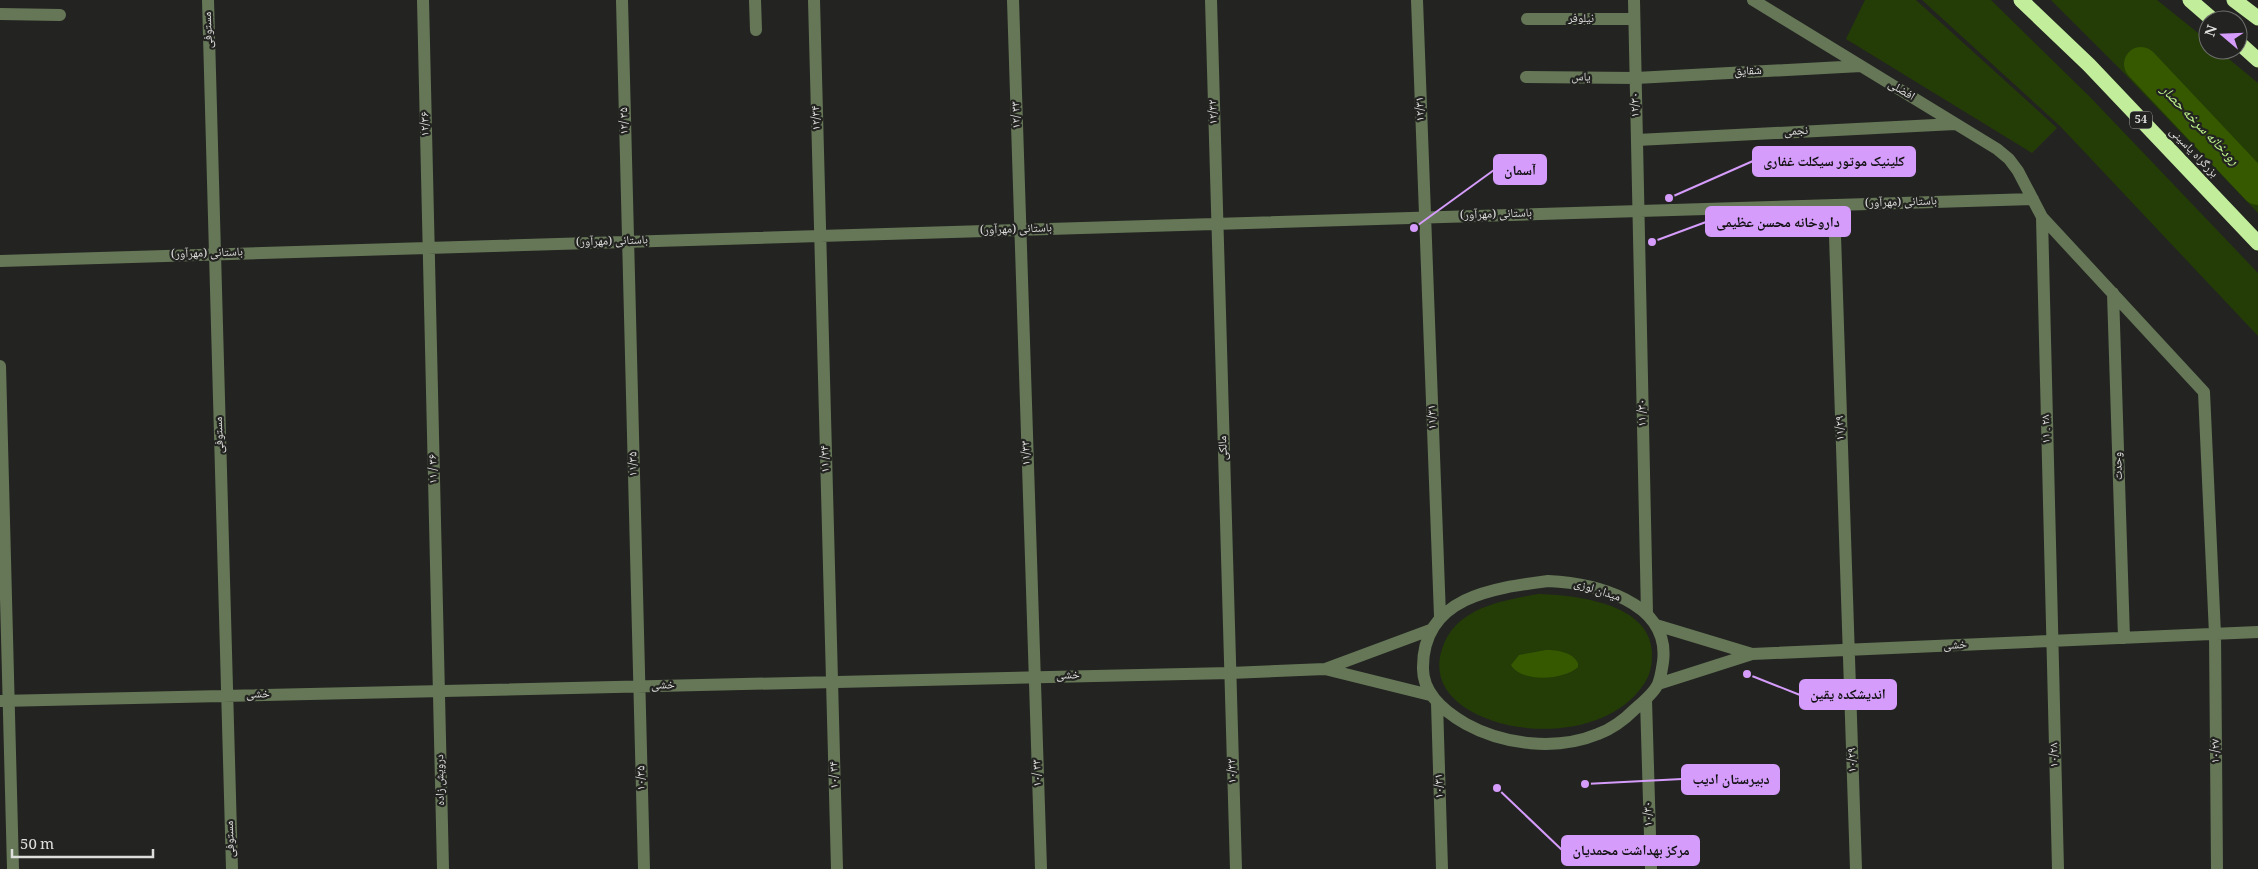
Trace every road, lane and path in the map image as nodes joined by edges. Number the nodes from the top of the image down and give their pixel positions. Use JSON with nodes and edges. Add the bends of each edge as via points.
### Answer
{"nodes":[{"id":1,"x":208,"y":0,"type":"edge"},
{"id":2,"x":423,"y":0,"type":"edge"},
{"id":3,"x":622,"y":0,"type":"edge"},
{"id":4,"x":755,"y":0,"type":"edge"},
{"id":5,"x":814,"y":0,"type":"edge"},
{"id":6,"x":1013,"y":0,"type":"edge"},
{"id":7,"x":1211,"y":0,"type":"edge"},
{"id":8,"x":1418,"y":0,"type":"edge"},
{"id":9,"x":1634,"y":0,"type":"edge"},
{"id":10,"x":1753,"y":0,"type":"edge"},
{"id":11,"x":2021,"y":0,"type":"edge"},
{"id":12,"x":2190,"y":0,"type":"edge"},
{"id":13,"x":2234,"y":0,"type":"edge"},
{"id":14,"x":2202,"y":10,"type":"edge"},
{"id":15,"x":0,"y":14,"type":"edge"},
{"id":16,"x":60,"y":15,"type":"dead end"},
{"id":17,"x":2258,"y":18,"type":"edge"},
{"id":18,"x":1527,"y":19,"type":"dead end"},
{"id":19,"x":1634,"y":19,"type":"junction"},
{"id":20,"x":756,"y":30,"type":"dead end"},
{"id":21,"x":2248,"y":51,"type":"edge"},
{"id":22,"x":2258,"y":60,"type":"edge"},
{"id":23,"x":1861,"y":66,"type":"junction"},
{"id":24,"x":1526,"y":77,"type":"dead end"},
{"id":25,"x":1636,"y":78,"type":"junction"},
{"id":26,"x":1955,"y":124,"type":"junction"},
{"id":27,"x":1637,"y":140,"type":"junction"},
{"id":28,"x":2033,"y":199,"type":"junction"},
{"id":29,"x":1834,"y":205,"type":"junction"},
{"id":30,"x":1639,"y":211,"type":"junction"},
{"id":31,"x":1426,"y":217,"type":"junction"},
{"id":32,"x":2042,"y":217,"type":"junction"},
{"id":33,"x":1218,"y":224,"type":"junction"},
{"id":34,"x":1020,"y":230,"type":"junction"},
{"id":35,"x":820,"y":236,"type":"junction"},
{"id":36,"x":628,"y":242,"type":"junction"},
{"id":37,"x":2258,"y":243,"type":"edge"},
{"id":38,"x":429,"y":248,"type":"junction"},
{"id":39,"x":215,"y":254,"type":"junction"},
{"id":40,"x":0,"y":260,"type":"edge"},
{"id":41,"x":2113,"y":293,"type":"junction"},
{"id":42,"x":0,"y":366,"type":"edge"},
{"id":43,"x":2,"y":518,"type":"edge"},
{"id":44,"x":2,"y":544,"type":"edge"},
{"id":45,"x":1647,"y":614,"type":"junction"},
{"id":46,"x":1440,"y":616,"type":"junction"},
{"id":47,"x":1656,"y":625,"type":"junction"},
{"id":48,"x":1430,"y":630,"type":"junction"},
{"id":49,"x":2258,"y":632,"type":"edge"},
{"id":50,"x":2215,"y":634,"type":"junction"},
{"id":51,"x":2124,"y":638,"type":"junction"},
{"id":52,"x":2052,"y":642,"type":"junction"},
{"id":53,"x":1849,"y":651,"type":"junction"},
{"id":54,"x":1752,"y":654,"type":"junction"},
{"id":55,"x":1325,"y":669,"type":"junction"},
{"id":56,"x":1230,"y":673,"type":"junction"},
{"id":57,"x":1035,"y":677,"type":"junction"},
{"id":58,"x":832,"y":682,"type":"junction"},
{"id":59,"x":1658,"y":684,"type":"junction"},
{"id":60,"x":640,"y":686,"type":"junction"},
{"id":61,"x":439,"y":691,"type":"junction"},
{"id":62,"x":227,"y":696,"type":"junction"},
{"id":63,"x":1434,"y":699,"type":"junction"},
{"id":64,"x":4,"y":700,"type":"edge"},
{"id":65,"x":1646,"y":700,"type":"junction"},
{"id":66,"x":13,"y":869,"type":"edge"},
{"id":67,"x":232,"y":869,"type":"edge"},
{"id":68,"x":444,"y":869,"type":"edge"},
{"id":69,"x":644,"y":869,"type":"edge"},
{"id":70,"x":837,"y":869,"type":"edge"},
{"id":71,"x":1041,"y":869,"type":"edge"},
{"id":72,"x":1236,"y":869,"type":"edge"},
{"id":73,"x":1442,"y":869,"type":"edge"},
{"id":74,"x":1651,"y":869,"type":"edge"},
{"id":75,"x":1856,"y":869,"type":"edge"},
{"id":76,"x":2058,"y":869,"type":"edge"},
{"id":77,"x":2217,"y":869,"type":"edge"}],
"edges":[{"from":1,"to":39,"type":"street","name":"مستوفی"},
{"from":2,"to":38,"type":"street","name":"۱۲/۳۶"},
{"from":3,"to":36,"type":"street","name":"۱۲/ ۳۵"},
{"from":4,"to":20,"type":"street"},
{"from":5,"to":35,"type":"street","name":"۱۲/۳۴"},
{"from":6,"to":34,"type":"street","name":"۱۲/ ۳۳"},
{"from":7,"to":33,"type":"street","name":"۱۲/۳۲"},
{"from":8,"to":31,"type":"street","name":"۱۲/۳۱"},
{"from":9,"to":19,"type":"street","name":"۱۲/۳۰"},
{"from":10,"to":23,"type":"street","name":"افضلی"},
{"from":11,"to":37,"type":"highway","name":"بزرگراه یاسینی","number":"54","via":[[2089,65]]},
{"from":12,"to":14,"type":"highway"},
{"from":13,"to":17,"type":"highway"},
{"from":15,"to":16,"type":"street"},
{"from":18,"to":19,"type":"street","name":"نیلوفر"},
{"from":19,"to":25,"type":"street","name":"۱۲/۳۰"},
{"from":21,"to":22,"type":"highway"},
{"from":23,"to":25,"type":"street","name":"شقایق"},
{"from":23,"to":26,"type":"street","name":"افضلی"},
{"from":24,"to":25,"type":"street","name":"یاس"},
{"from":25,"to":27,"type":"street","name":"۱۲/۳۰"},
{"from":26,"to":27,"type":"street","name":"نجمی"},
{"from":26,"to":28,"type":"street","name":"افضلی","via":[[2009,159]]},
{"from":27,"to":30,"type":"street","name":"۱۲/۳۰"},
{"from":28,"to":29,"type":"street","name":"باستانی (مهرآور)"},
{"from":28,"to":32,"type":"street","name":"افضلی"},
{"from":29,"to":30,"type":"street","name":"باستانی (مهرآور)"},
{"from":29,"to":53,"type":"street","name":"۱۱/۲۹"},
{"from":30,"to":31,"type":"street","name":"باستانی (مهرآور)"},
{"from":30,"to":45,"type":"street","name":"۱۱ /۳۰"},
{"from":31,"to":33,"type":"street","name":"باستانی (مهرآور)"},
{"from":31,"to":46,"type":"street","name":"۱۱/۳۱"},
{"from":32,"to":41,"type":"street"},
{"from":32,"to":52,"type":"street","name":"۱۱ . ۲۸"},
{"from":33,"to":34,"type":"street","name":"باستانی (مهرآور)"},
{"from":33,"to":56,"type":"street","name":"مالکی"},
{"from":34,"to":35,"type":"street","name":"باستانی (مهرآور)"},
{"from":34,"to":57,"type":"street","name":"۱۱/۳۳"},
{"from":35,"to":36,"type":"street","name":"باستانی (مهرآور)"},
{"from":35,"to":58,"type":"street","name":"۱۱ /۳۴"},
{"from":36,"to":38,"type":"street","name":"باستانی (مهرآور)"},
{"from":36,"to":60,"type":"street","name":"۱۱/۳۵"},
{"from":38,"to":39,"type":"street","name":"باستانی (مهرآور)"},
{"from":38,"to":61,"type":"street","name":"۱۱ / ۳۶"},
{"from":39,"to":40,"type":"street","name":"باستانی (مهرآور)"},
{"from":39,"to":62,"type":"street","name":"مستوفی"},
{"from":41,"to":50,"type":"street","name":"۱۰/۲۷","via":[[2204,392]]},
{"from":41,"to":51,"type":"street","name":"وحدت"},
{"from":42,"to":43,"type":"street"},
{"from":43,"to":44,"type":"street"},
{"from":44,"to":64,"type":"street"},
{"from":45,"to":46,"type":"street","name":"میدان لوزی","via":[[1612,593],[1571,582],[1548,581],[1490,590],[1457,604]]},
{"from":45,"to":47,"type":"street","name":"میدان لوزی"},
{"from":46,"to":48,"type":"street","name":"میدان لوزی"},
{"from":47,"to":54,"type":"street","name":"خشی"},
{"from":47,"to":59,"type":"street","name":"میدان لوزی","via":[[1664,653]]},
{"from":48,"to":55,"type":"street","name":"خشی"},
{"from":48,"to":63,"type":"street","name":"میدان لوزی","via":[[1422,668]]},
{"from":49,"to":50,"type":"street","name":"خشی"},
{"from":50,"to":51,"type":"street","name":"خشی"},
{"from":50,"to":77,"type":"street","name":"۱۰/۲۷"},
{"from":51,"to":52,"type":"street","name":"خشی"},
{"from":52,"to":53,"type":"street","name":"خشی"},
{"from":52,"to":76,"type":"street","name":"۱۰/۲۸"},
{"from":53,"to":54,"type":"street","name":"خشی"},
{"from":53,"to":75,"type":"street","name":"۱۰/۲۹"},
{"from":54,"to":59,"type":"street"},
{"from":55,"to":56,"type":"street","name":"خشی"},
{"from":55,"to":63,"type":"street","name":"خشی"},
{"from":56,"to":57,"type":"street","name":"خشی"},
{"from":56,"to":72,"type":"street","name":"۱۰/۳۲"},
{"from":57,"to":58,"type":"street","name":"خشی"},
{"from":57,"to":71,"type":"street","name":"۱۰/ ۳۳"},
{"from":58,"to":60,"type":"street","name":"خشی"},
{"from":58,"to":70,"type":"street","name":"۱۰/ ۳۴"},
{"from":59,"to":65,"type":"street","name":"میدان لوزی"},
{"from":60,"to":61,"type":"street","name":"خشی"},
{"from":60,"to":69,"type":"street","name":"۱۰/۳۵"},
{"from":61,"to":62,"type":"street","name":"خشی"},
{"from":61,"to":68,"type":"street","name":"درویش زاده"},
{"from":62,"to":64,"type":"street","name":"خشی"},
{"from":62,"to":67,"type":"street","name":"مستوفی"},
{"from":63,"to":65,"type":"street","name":"میدان لوزی","via":[[1478,730],[1500,738],[1534,743],[1561,742],[1598,734],[1628,716]]},
{"from":63,"to":73,"type":"street","name":"۱۰/۳۱"},
{"from":64,"to":66,"type":"street"},
{"from":65,"to":74,"type":"street","name":"۱۰/۳۰"}]}
